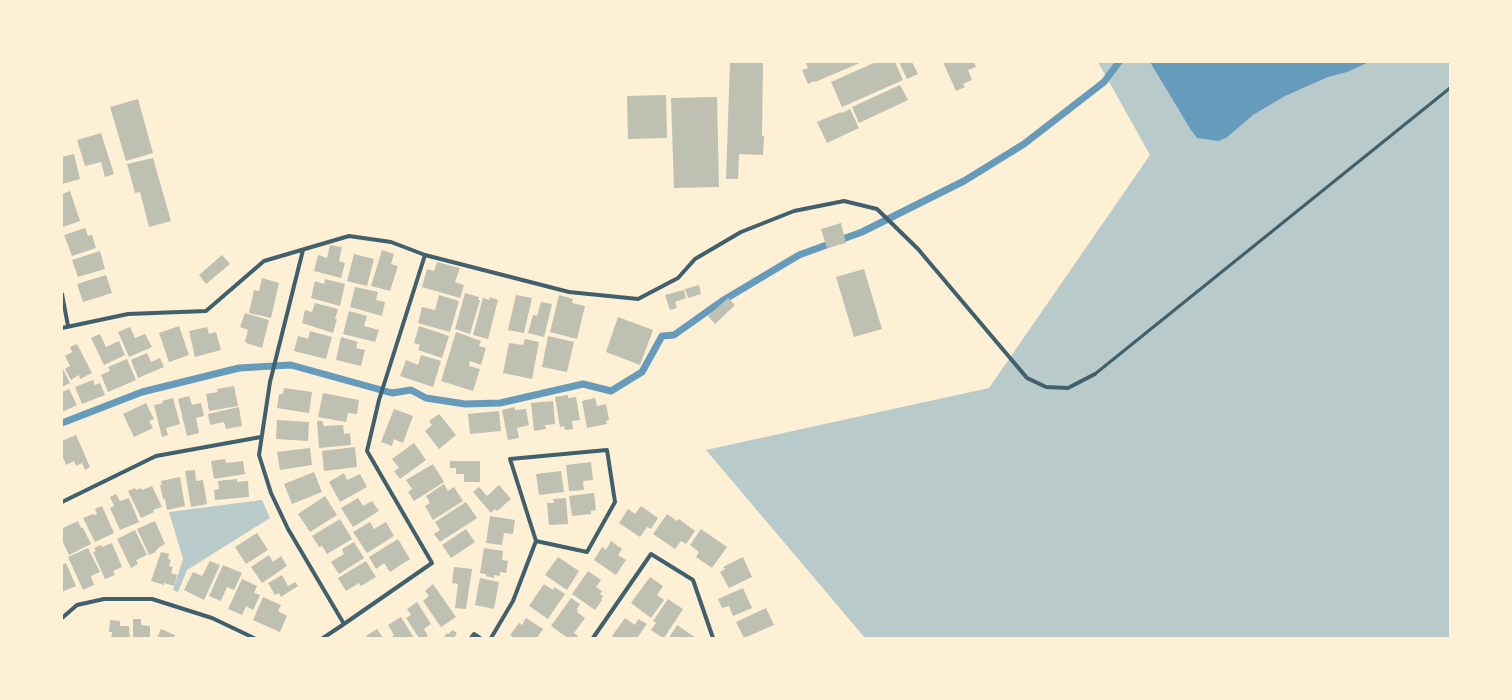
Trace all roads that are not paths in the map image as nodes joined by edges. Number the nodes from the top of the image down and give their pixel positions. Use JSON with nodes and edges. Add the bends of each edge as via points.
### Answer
{"nodes":[{"id":1,"x":1450,"y":88,"type":"edge"},
{"id":2,"x":303,"y":250,"type":"junction"},
{"id":3,"x":425,"y":255,"type":"junction"},
{"id":4,"x":62,"y":294,"type":"edge"},
{"id":5,"x":68,"y":326,"type":"junction"},
{"id":6,"x":62,"y":328,"type":"edge"},
{"id":7,"x":1095,"y":374,"type":"joint"},
{"id":8,"x":261,"y":437,"type":"junction"},
{"id":9,"x":62,"y":502,"type":"edge"},
{"id":10,"x":536,"y":541,"type":"junction"},
{"id":11,"x":62,"y":618,"type":"edge"},
{"id":12,"x":344,"y":624,"type":"junction"},
{"id":13,"x":254,"y":638,"type":"edge"},
{"id":14,"x":323,"y":638,"type":"edge"},
{"id":15,"x":471,"y":638,"type":"edge"},
{"id":16,"x":480,"y":638,"type":"edge"},
{"id":17,"x":491,"y":638,"type":"edge"},
{"id":18,"x":593,"y":638,"type":"edge"},
{"id":19,"x":713,"y":638,"type":"edge"}],
"edges":[{"from":1,"to":7,"type":"lane"},
{"from":2,"to":3,"type":"street","via":[[349,236],[391,242]]},
{"from":2,"to":5,"type":"street","via":[[264,261],[206,311],[128,314]]},
{"from":2,"to":8,"type":"street","via":[[270,382]]},
{"from":3,"to":7,"type":"street","via":[[569,292],[638,299],[678,278],[695,259],[741,232],[794,211],[844,201],[877,209],[918,249],[1027,378],[1046,387],[1068,388]]},
{"from":3,"to":12,"type":"street","via":[[379,400],[367,451],[432,563]]},
{"from":4,"to":5,"type":"street"},
{"from":5,"to":6,"type":"street"},
{"from":8,"to":9,"type":"street","via":[[156,456]]},
{"from":8,"to":12,"type":"street","via":[[259,455],[271,493],[288,529]]},
{"from":10,"to":10,"type":"street","via":[[587,552],[615,502],[607,450],[510,459]]},
{"from":10,"to":17,"type":"street","via":[[513,601]]},
{"from":11,"to":13,"type":"street","via":[[76,605],[104,599],[152,599],[212,618]]},
{"from":12,"to":14,"type":"street"},
{"from":15,"to":16,"type":"street","via":[[474,634]]},
{"from":18,"to":19,"type":"street","via":[[651,554],[693,580]]}]}
